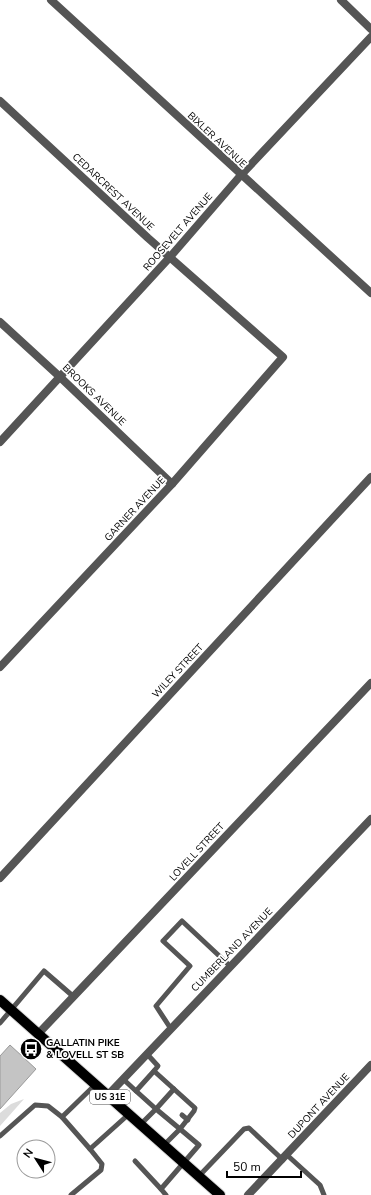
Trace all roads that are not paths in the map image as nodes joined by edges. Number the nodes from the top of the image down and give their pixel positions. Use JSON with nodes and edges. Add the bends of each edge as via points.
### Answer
{"nodes":[{"id":1,"x":51,"y":0,"type":"edge"},
{"id":2,"x":341,"y":0,"type":"edge"},
{"id":3,"x":371,"y":29,"type":"edge"},
{"id":4,"x":371,"y":36,"type":"edge"},
{"id":5,"x":0,"y":101,"type":"edge"},
{"id":6,"x":241,"y":175,"type":"junction"},
{"id":7,"x":170,"y":257,"type":"junction"},
{"id":8,"x":371,"y":293,"type":"edge"},
{"id":9,"x":0,"y":322,"type":"edge"},
{"id":10,"x":280,"y":360,"type":"joint"},
{"id":11,"x":60,"y":377,"type":"junction"},
{"id":12,"x":0,"y":442,"type":"edge"},
{"id":13,"x":371,"y":477,"type":"edge"},
{"id":14,"x":172,"y":484,"type":"junction"},
{"id":15,"x":0,"y":667,"type":"edge"},
{"id":16,"x":371,"y":683,"type":"edge"},
{"id":17,"x":371,"y":818,"type":"edge"},
{"id":18,"x":0,"y":878,"type":"edge"},
{"id":19,"x":230,"y":966,"type":"junction"},
{"id":20,"x":74,"y":997,"type":"junction"},
{"id":21,"x":0,"y":1000,"type":"edge"},
{"id":22,"x":11,"y":1010,"type":"junction"},
{"id":23,"x":0,"y":1023,"type":"edge"},
{"id":24,"x":171,"y":1029,"type":"junction"},
{"id":25,"x":38,"y":1034,"type":"junction"},
{"id":26,"x":147,"y":1054,"type":"junction"},
{"id":27,"x":371,"y":1065,"type":"edge"},
{"id":28,"x":154,"y":1071,"type":"junction"},
{"id":29,"x":123,"y":1079,"type":"junction"},
{"id":30,"x":96,"y":1084,"type":"junction"},
{"id":31,"x":174,"y":1089,"type":"junction"},
{"id":32,"x":136,"y":1091,"type":"junction"},
{"id":33,"x":108,"y":1095,"type":"junction"},
{"id":34,"x":166,"y":1099,"type":"junction"},
{"id":35,"x":171,"y":1104,"type":"dead end"},
{"id":36,"x":156,"y":1109,"type":"junction"},
{"id":37,"x":129,"y":1114,"type":"junction"},
{"id":38,"x":182,"y":1115,"type":"dead end"},
{"id":39,"x":62,"y":1117,"type":"junction"},
{"id":40,"x":188,"y":1120,"type":"junction"},
{"id":41,"x":141,"y":1124,"type":"junction"},
{"id":42,"x":180,"y":1129,"type":"junction"},
{"id":43,"x":0,"y":1136,"type":"edge"},
{"id":44,"x":164,"y":1145,"type":"junction"},
{"id":45,"x":90,"y":1149,"type":"junction"},
{"id":46,"x":285,"y":1157,"type":"junction"},
{"id":47,"x":135,"y":1161,"type":"dead end"},
{"id":48,"x":184,"y":1163,"type":"junction"},
{"id":49,"x":199,"y":1176,"type":"junction"},
{"id":50,"x":161,"y":1190,"type":"junction"},
{"id":51,"x":71,"y":1195,"type":"edge"},
{"id":52,"x":166,"y":1195,"type":"edge"},
{"id":53,"x":220,"y":1195,"type":"edge"},
{"id":54,"x":248,"y":1195,"type":"edge"},
{"id":55,"x":324,"y":1195,"type":"edge"}],
"edges":[{"from":1,"to":6,"type":"street","name":"BIXLER AVENUE"},
{"from":2,"to":3,"type":"street"},
{"from":4,"to":6,"type":"street","name":"ROOSEVELT AVENUE"},
{"from":5,"to":7,"type":"street","name":"CEDARCREST AVENUE"},
{"from":6,"to":7,"type":"street","name":"ROOSEVELT AVENUE"},
{"from":6,"to":8,"type":"street","name":"BIXLER AVENUE"},
{"from":7,"to":10,"type":"street","name":"CEDARCREST AVENUE","via":[[283,357]]},
{"from":7,"to":11,"type":"street","name":"ROOSEVELT AVENUE"},
{"from":9,"to":11,"type":"street","name":"BROOKS AVENUE"},
{"from":10,"to":14,"type":"street","name":"GARNER AVENUE"},
{"from":11,"to":12,"type":"street","name":"ROOSEVELT AVENUE"},
{"from":11,"to":14,"type":"street","name":"BROOKS AVENUE"},
{"from":13,"to":18,"type":"street","name":"WILEY STREET"},
{"from":14,"to":15,"type":"street","name":"GARNER AVENUE"},
{"from":16,"to":20,"type":"street","name":"LOVELL STREET"},
{"from":17,"to":19,"type":"street","name":"CUMBERLAND AVENUE"},
{"from":19,"to":24,"type":"street","name":"CUMBERLAND AVENUE"},
{"from":19,"to":24,"type":"lane","via":[[182,922],[163,941],[190,966],[156,1006]]},
{"from":20,"to":22,"type":"lane","via":[[44,971]]},
{"from":20,"to":25,"type":"street","name":"LOVELL STREET"},
{"from":21,"to":22,"type":"main road","number":"US 31E"},
{"from":22,"to":23,"type":"lane"},
{"from":22,"to":25,"type":"main road","number":"US 31E"},
{"from":24,"to":26,"type":"street","name":"CUMBERLAND AVENUE"},
{"from":25,"to":30,"type":"main road","number":"US 31E"},
{"from":26,"to":28,"type":"lane","via":[[158,1066]]},
{"from":26,"to":29,"type":"street","name":"CUMBERLAND AVENUE"},
{"from":27,"to":46,"type":"street","name":"DUPONT AVENUE"},
{"from":28,"to":31,"type":"lane"},
{"from":28,"to":32,"type":"lane"},
{"from":29,"to":32,"type":"lane"},
{"from":29,"to":33,"type":"street","name":"CUMBERLAND AVENUE"},
{"from":30,"to":33,"type":"main road","number":"US 31E"},
{"from":30,"to":39,"type":"lane"},
{"from":31,"to":34,"type":"lane"},
{"from":31,"to":40,"type":"lane","via":[[195,1108]]},
{"from":32,"to":36,"type":"lane"},
{"from":33,"to":37,"type":"main road","number":"US 31E"},
{"from":34,"to":35,"type":"lane"},
{"from":34,"to":36,"type":"lane"},
{"from":36,"to":41,"type":"lane"},
{"from":36,"to":42,"type":"lane"},
{"from":37,"to":41,"type":"main road","number":"US 31E"},
{"from":37,"to":45,"type":"lane"},
{"from":38,"to":40,"type":"lane"},
{"from":39,"to":43,"type":"lane","via":[[48,1106],[35,1105]]},
{"from":39,"to":45,"type":"lane"},
{"from":40,"to":42,"type":"lane"},
{"from":41,"to":44,"type":"main road","number":"US 31E"},
{"from":42,"to":44,"type":"lane"},
{"from":42,"to":48,"type":"lane","via":[[199,1145]]},
{"from":44,"to":48,"type":"main road","number":"US 31E"},
{"from":45,"to":51,"type":"lane","via":[[102,1164],[101,1170]]},
{"from":46,"to":49,"type":"lane","via":[[249,1128],[244,1129]]},
{"from":46,"to":54,"type":"street","name":"DUPONT AVENUE"},
{"from":46,"to":55,"type":"lane","via":[[320,1185]]},
{"from":47,"to":50,"type":"lane"},
{"from":48,"to":49,"type":"main road","number":"US 31E"},
{"from":48,"to":50,"type":"lane"},
{"from":49,"to":53,"type":"main road","number":"US 31E"},
{"from":50,"to":52,"type":"lane"}]}
